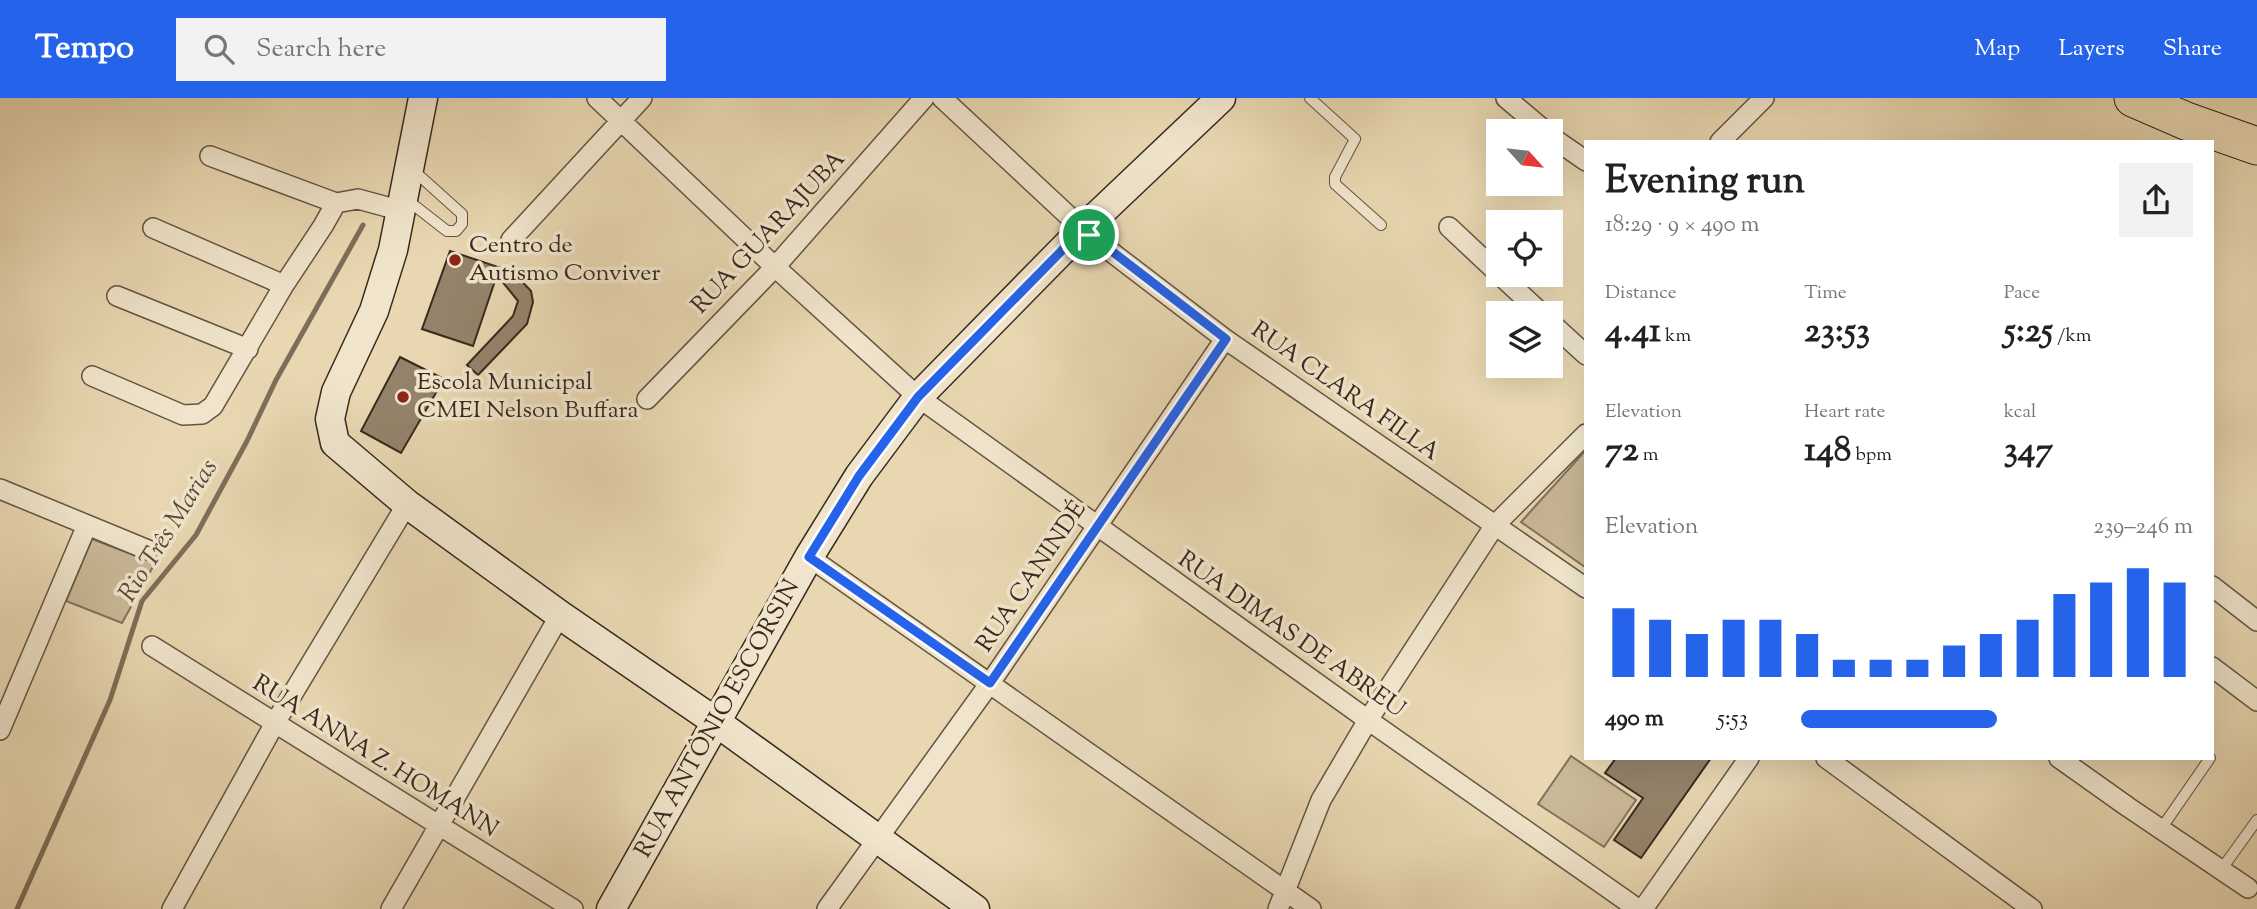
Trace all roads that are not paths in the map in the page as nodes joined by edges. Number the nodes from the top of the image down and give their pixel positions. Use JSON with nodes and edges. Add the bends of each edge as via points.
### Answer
{"nodes":[{"id":1,"x":423,"y":98,"type":"edge"},
{"id":2,"x":597,"y":98,"type":"edge"},
{"id":3,"x":642,"y":98,"type":"edge"},
{"id":4,"x":924,"y":98,"type":"edge"},
{"id":5,"x":942,"y":98,"type":"edge"},
{"id":6,"x":1221,"y":98,"type":"edge"},
{"id":7,"x":1310,"y":98,"type":"edge"},
{"id":8,"x":1506,"y":98,"type":"edge"},
{"id":9,"x":1764,"y":98,"type":"edge"},
{"id":10,"x":2133,"y":98,"type":"edge"},
{"id":11,"x":1531,"y":119,"type":"edge"},
{"id":12,"x":621,"y":121,"type":"junction"},
{"id":13,"x":1722,"y":140,"type":"edge"},
{"id":14,"x":1563,"y":145,"type":"edge"},
{"id":15,"x":2257,"y":146,"type":"edge"},
{"id":16,"x":210,"y":156,"type":"dead end"},
{"id":17,"x":1584,"y":160,"type":"edge"},
{"id":18,"x":410,"y":168,"type":"junction"},
{"id":19,"x":336,"y":203,"type":"junction"},
{"id":20,"x":403,"y":204,"type":"junction"},
{"id":21,"x":1381,"y":225,"type":"dead end"},
{"id":22,"x":1449,"y":227,"type":"dead end"},
{"id":23,"x":153,"y":228,"type":"dead end"},
{"id":24,"x":1083,"y":229,"type":"junction"},
{"id":25,"x":511,"y":240,"type":"dead end"},
{"id":26,"x":1486,"y":262,"type":"edge"},
{"id":27,"x":775,"y":267,"type":"junction"},
{"id":28,"x":284,"y":285,"type":"junction"},
{"id":29,"x":1513,"y":287,"type":"edge"},
{"id":30,"x":117,"y":296,"type":"dead end"},
{"id":31,"x":1528,"y":301,"type":"edge"},
{"id":32,"x":1563,"y":334,"type":"edge"},
{"id":33,"x":1226,"y":339,"type":"junction"},
{"id":34,"x":248,"y":349,"type":"junction"},
{"id":35,"x":1584,"y":353,"type":"edge"},
{"id":36,"x":92,"y":376,"type":"dead end"},
{"id":37,"x":918,"y":397,"type":"junction"},
{"id":38,"x":647,"y":399,"type":"dead end"},
{"id":39,"x":1584,"y":436,"type":"edge"},
{"id":40,"x":0,"y":489,"type":"edge"},
{"id":41,"x":407,"y":504,"type":"junction"},
{"id":42,"x":88,"y":525,"type":"junction"},
{"id":43,"x":1495,"y":525,"type":"junction"},
{"id":44,"x":1097,"y":527,"type":"junction"},
{"id":45,"x":148,"y":550,"type":"dead end"},
{"id":46,"x":809,"y":557,"type":"junction"},
{"id":47,"x":1584,"y":587,"type":"edge"},
{"id":48,"x":2214,"y":588,"type":"edge"},
{"id":49,"x":560,"y":615,"type":"junction"},
{"id":50,"x":2257,"y":621,"type":"edge"},
{"id":51,"x":152,"y":646,"type":"dead end"},
{"id":52,"x":2214,"y":669,"type":"edge"},
{"id":53,"x":990,"y":683,"type":"junction"},
{"id":54,"x":2257,"y":702,"type":"edge"},
{"id":55,"x":1368,"y":720,"type":"junction"},
{"id":56,"x":716,"y":722,"type":"junction"},
{"id":57,"x":275,"y":723,"type":"junction"},
{"id":58,"x":0,"y":730,"type":"edge"},
{"id":59,"x":1748,"y":760,"type":"edge"},
{"id":60,"x":1829,"y":760,"type":"edge"},
{"id":61,"x":2062,"y":760,"type":"edge"},
{"id":62,"x":2208,"y":760,"type":"edge"},
{"id":63,"x":2257,"y":820,"type":"edge"},
{"id":64,"x":439,"y":826,"type":"junction"},
{"id":65,"x":2161,"y":829,"type":"junction"},
{"id":66,"x":878,"y":839,"type":"junction"},
{"id":67,"x":2221,"y":870,"type":"junction"},
{"id":68,"x":2248,"y":888,"type":"dead end"},
{"id":69,"x":1284,"y":890,"type":"junction"},
{"id":70,"x":172,"y":909,"type":"edge"},
{"id":71,"x":391,"y":909,"type":"edge"},
{"id":72,"x":573,"y":909,"type":"edge"},
{"id":73,"x":611,"y":909,"type":"edge"},
{"id":74,"x":827,"y":909,"type":"edge"},
{"id":75,"x":975,"y":909,"type":"edge"},
{"id":76,"x":1278,"y":909,"type":"edge"},
{"id":77,"x":1311,"y":909,"type":"edge"},
{"id":78,"x":1641,"y":909,"type":"edge"},
{"id":79,"x":2032,"y":909,"type":"edge"}],
"edges":[{"from":1,"to":18,"type":"street"},
{"from":2,"to":12,"type":"street","name":"RUA DIMAS DE ABREU"},
{"from":3,"to":12,"type":"street"},
{"from":4,"to":27,"type":"street","name":"RUA GUARAJUBA"},
{"from":5,"to":24,"type":"street","name":"RUA CLARA FILLA"},
{"from":6,"to":24,"type":"street","name":"RUA ANTÔNIO ESCORSIN"},
{"from":7,"to":21,"type":"lane","via":[[1355,139],[1335,184]]},
{"from":8,"to":11,"type":"street"},
{"from":9,"to":13,"type":"street"},
{"from":10,"to":15,"type":"highway"},
{"from":12,"to":25,"type":"street"},
{"from":12,"to":27,"type":"street","name":"RUA DIMAS DE ABREU"},
{"from":14,"to":17,"type":"street"},
{"from":16,"to":19,"type":"street"},
{"from":18,"to":20,"type":"street"},
{"from":18,"to":20,"type":"lane","via":[[462,214],[462,224],[447,232]]},
{"from":19,"to":20,"type":"street"},
{"from":19,"to":28,"type":"street"},
{"from":20,"to":41,"type":"street","via":[[374,311],[336,392],[330,419],[335,443]]},
{"from":22,"to":26,"type":"street"},
{"from":23,"to":28,"type":"street"},
{"from":24,"to":33,"type":"street","name":"RUA CLARA FILLA"},
{"from":24,"to":37,"type":"street","name":"RUA ANTÔNIO ESCORSIN"},
{"from":27,"to":37,"type":"street","name":"RUA DIMAS DE ABREU"},
{"from":27,"to":38,"type":"street","name":"RUA GUARAJUBA"},
{"from":28,"to":34,"type":"street"},
{"from":29,"to":31,"type":"street"},
{"from":30,"to":34,"type":"street"},
{"from":32,"to":35,"type":"street"},
{"from":33,"to":43,"type":"street","name":"RUA CLARA FILLA"},
{"from":33,"to":44,"type":"street","name":"RUA CANINDÉ"},
{"from":34,"to":36,"type":"street","via":[[213,406],[202,414],[183,415]]},
{"from":37,"to":44,"type":"street","name":"RUA DIMAS DE ABREU"},
{"from":37,"to":46,"type":"street","name":"RUA ANTÔNIO ESCORSIN","via":[[859,476]]},
{"from":39,"to":43,"type":"street"},
{"from":40,"to":42,"type":"street"},
{"from":41,"to":49,"type":"street"},
{"from":41,"to":57,"type":"street"},
{"from":42,"to":45,"type":"street"},
{"from":42,"to":58,"type":"street"},
{"from":43,"to":47,"type":"street","name":"RUA CLARA FILLA"},
{"from":43,"to":55,"type":"street"},
{"from":44,"to":53,"type":"street","name":"RUA CANINDÉ"},
{"from":44,"to":55,"type":"street","name":"RUA DIMAS DE ABREU"},
{"from":46,"to":53,"type":"street"},
{"from":46,"to":56,"type":"street","name":"RUA ANTÔNIO ESCORSIN"},
{"from":48,"to":50,"type":"street"},
{"from":49,"to":56,"type":"street"},
{"from":49,"to":64,"type":"street"},
{"from":51,"to":57,"type":"street","name":"RUA ANNA Z. HOMANN"},
{"from":52,"to":54,"type":"street"},
{"from":53,"to":66,"type":"street","name":"RUA CANINDÉ"},
{"from":53,"to":69,"type":"street"},
{"from":55,"to":69,"type":"street","via":[[1321,800]]},
{"from":55,"to":78,"type":"street","name":"RUA DIMAS DE ABREU"},
{"from":56,"to":66,"type":"street"},
{"from":56,"to":73,"type":"street","name":"RUA ANTÔNIO ESCORSIN"},
{"from":57,"to":64,"type":"street","name":"RUA ANNA Z. HOMANN"},
{"from":57,"to":70,"type":"street"},
{"from":59,"to":78,"type":"street"},
{"from":60,"to":79,"type":"street"},
{"from":61,"to":65,"type":"street"},
{"from":62,"to":65,"type":"lane"},
{"from":63,"to":67,"type":"lane"},
{"from":64,"to":71,"type":"street"},
{"from":64,"to":72,"type":"street","name":"RUA ANNA Z. HOMANN"},
{"from":65,"to":67,"type":"street"},
{"from":66,"to":74,"type":"street","name":"RUA CANINDÉ"},
{"from":66,"to":75,"type":"street"},
{"from":67,"to":68,"type":"street"},
{"from":69,"to":76,"type":"street"},
{"from":69,"to":77,"type":"street"}]}
